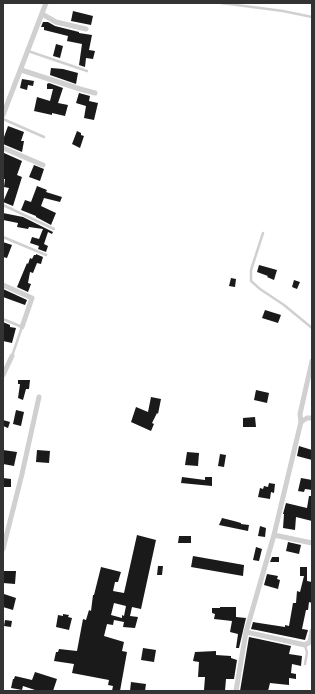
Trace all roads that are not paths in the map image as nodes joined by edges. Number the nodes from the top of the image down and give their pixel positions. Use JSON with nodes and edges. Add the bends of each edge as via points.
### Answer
{"nodes":[{"id":1,"x":46,"y":3,"type":"edge"},
{"id":2,"x":221,"y":3,"type":"edge"},
{"id":3,"x":42,"y":14,"type":"junction"},
{"id":4,"x":312,"y":17,"type":"edge"},
{"id":5,"x":86,"y":29,"type":"dead end"},
{"id":6,"x":28,"y":51,"type":"junction"},
{"id":7,"x":20,"y":70,"type":"junction"},
{"id":8,"x":87,"y":71,"type":"dead end"},
{"id":9,"x":95,"y":92,"type":"dead end"},
{"id":10,"x":3,"y":116,"type":"edge"},
{"id":11,"x":3,"y":119,"type":"edge"},
{"id":12,"x":44,"y":137,"type":"dead end"},
{"id":13,"x":3,"y":148,"type":"edge"},
{"id":14,"x":43,"y":165,"type":"dead end"},
{"id":15,"x":3,"y":205,"type":"edge"},
{"id":16,"x":54,"y":229,"type":"dead end"},
{"id":17,"x":263,"y":233,"type":"dead end"},
{"id":18,"x":3,"y":237,"type":"edge"},
{"id":19,"x":46,"y":255,"type":"dead end"},
{"id":20,"x":3,"y":285,"type":"edge"},
{"id":21,"x":3,"y":319,"type":"edge"},
{"id":22,"x":22,"y":327,"type":"junction"},
{"id":23,"x":312,"y":328,"type":"edge"},
{"id":24,"x":12,"y":356,"type":"joint"},
{"id":25,"x":312,"y":361,"type":"edge"},
{"id":26,"x":3,"y":376,"type":"edge"},
{"id":27,"x":39,"y":397,"type":"dead end"},
{"id":28,"x":312,"y":418,"type":"edge"},
{"id":29,"x":301,"y":422,"type":"junction"},
{"id":30,"x":274,"y":535,"type":"junction"},
{"id":31,"x":312,"y":543,"type":"edge"},
{"id":32,"x":3,"y":549,"type":"edge"},
{"id":33,"x":312,"y":631,"type":"edge"},
{"id":34,"x":246,"y":632,"type":"junction"},
{"id":35,"x":305,"y":645,"type":"junction"},
{"id":36,"x":305,"y":664,"type":"dead end"},
{"id":37,"x":236,"y":691,"type":"edge"}],
"edges":[{"from":1,"to":3,"type":"street"},
{"from":2,"to":4,"type":"lane"},
{"from":3,"to":5,"type":"street","via":[[56,22]]},
{"from":3,"to":6,"type":"street"},
{"from":6,"to":7,"type":"street"},
{"from":6,"to":8,"type":"lane"},
{"from":7,"to":9,"type":"street"},
{"from":7,"to":10,"type":"street"},
{"from":11,"to":12,"type":"lane"},
{"from":13,"to":14,"type":"street"},
{"from":15,"to":16,"type":"lane"},
{"from":17,"to":23,"type":"lane","via":[[251,270],[251,281]]},
{"from":18,"to":19,"type":"lane"},
{"from":20,"to":22,"type":"street","via":[[32,298]]},
{"from":21,"to":22,"type":"lane"},
{"from":22,"to":24,"type":"lane"},
{"from":24,"to":26,"type":"street"},
{"from":25,"to":29,"type":"street","via":[[300,414]]},
{"from":27,"to":32,"type":"street"},
{"from":28,"to":29,"type":"street"},
{"from":29,"to":30,"type":"street"},
{"from":30,"to":31,"type":"street"},
{"from":30,"to":34,"type":"street"},
{"from":33,"to":35,"type":"street","via":[[310,642]]},
{"from":34,"to":35,"type":"street"},
{"from":34,"to":37,"type":"street"},
{"from":35,"to":36,"type":"lane"}]}
